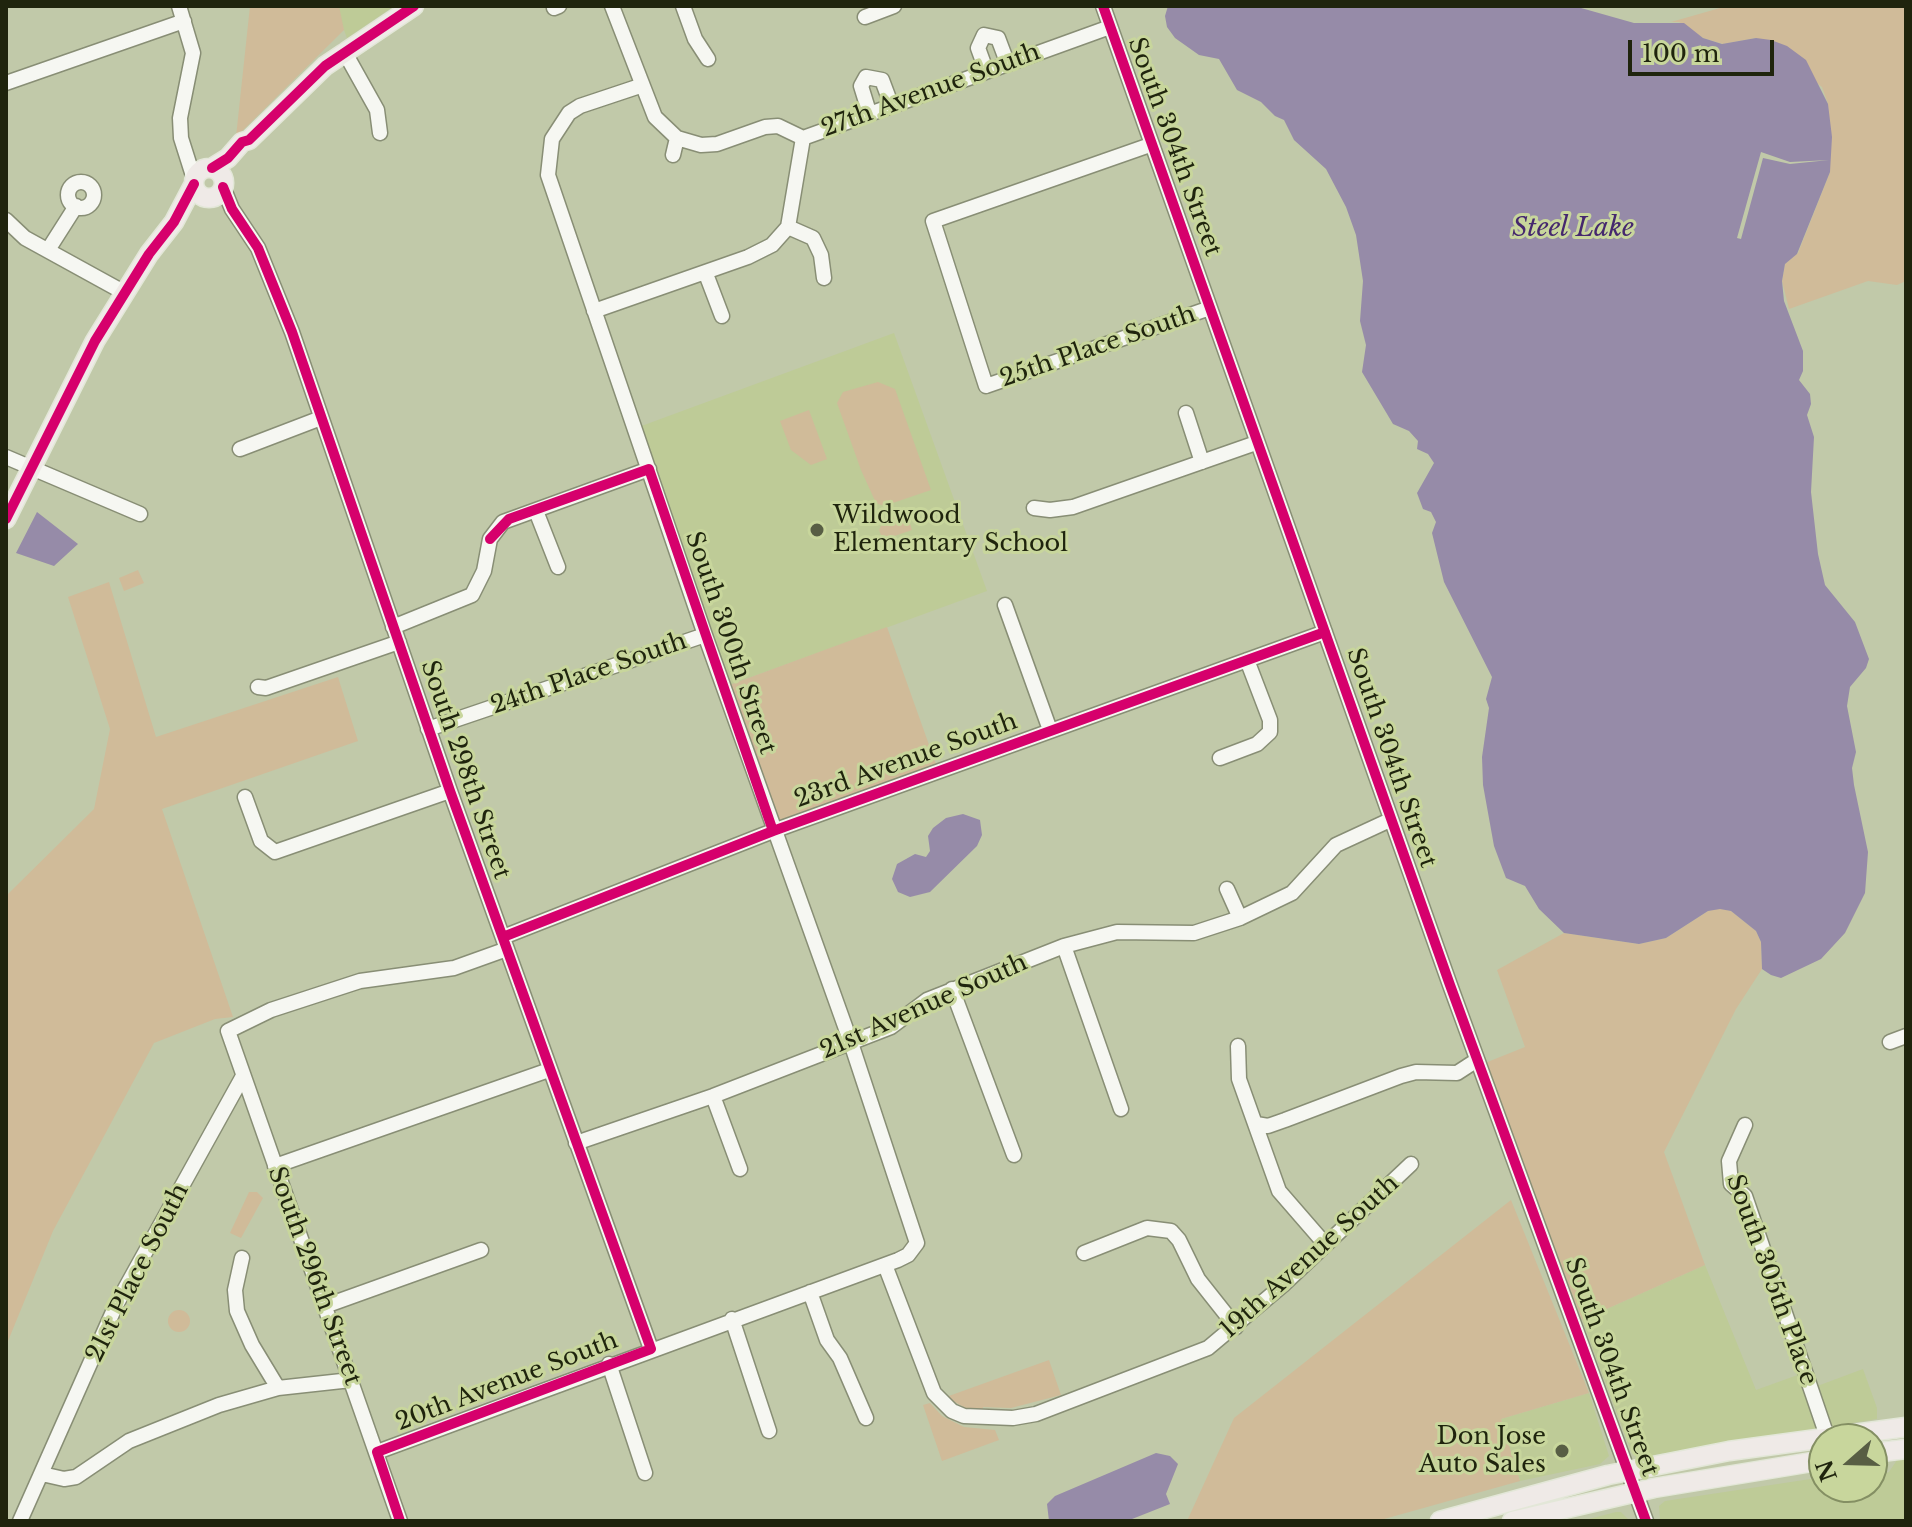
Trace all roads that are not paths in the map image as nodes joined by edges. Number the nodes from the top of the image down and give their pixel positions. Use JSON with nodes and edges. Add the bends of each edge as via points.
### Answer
{"nodes":[{"id":1,"x":414,"y":6,"type":"edge"},
{"id":2,"x":612,"y":6,"type":"edge"},
{"id":3,"x":683,"y":6,"type":"edge"},
{"id":4,"x":894,"y":6,"type":"edge"},
{"id":5,"x":1103,"y":6,"type":"edge"},
{"id":6,"x":181,"y":13,"type":"edge"},
{"id":7,"x":865,"y":17,"type":"dead end"},
{"id":8,"x":1110,"y":27,"type":"junction"},
{"id":9,"x":344,"y":51,"type":"junction"},
{"id":10,"x":708,"y":59,"type":"dead end"},
{"id":11,"x":1007,"y":62,"type":"junction"},
{"id":12,"x":986,"y":70,"type":"junction"},
{"id":13,"x":6,"y":83,"type":"edge"},
{"id":14,"x":640,"y":86,"type":"junction"},
{"id":15,"x":891,"y":104,"type":"junction"},
{"id":16,"x":869,"y":112,"type":"junction"},
{"id":17,"x":380,"y":133,"type":"dead end"},
{"id":18,"x":677,"y":138,"type":"junction"},
{"id":19,"x":803,"y":138,"type":"junction"},
{"id":20,"x":1150,"y":145,"type":"junction"},
{"id":21,"x":673,"y":155,"type":"dead end"},
{"id":22,"x":209,"y":183,"type":"junction"},
{"id":23,"x":76,"y":206,"type":"dead end"},
{"id":24,"x":6,"y":220,"type":"edge"},
{"id":25,"x":788,"y":227,"type":"junction"},
{"id":26,"x":48,"y":250,"type":"junction"},
{"id":27,"x":706,"y":274,"type":"junction"},
{"id":28,"x":824,"y":278,"type":"dead end"},
{"id":29,"x":125,"y":293,"type":"junction"},
{"id":30,"x":1210,"y":308,"type":"junction"},
{"id":31,"x":594,"y":311,"type":"junction"},
{"id":32,"x":722,"y":316,"type":"dead end"},
{"id":33,"x":1186,"y":413,"type":"dead end"},
{"id":34,"x":321,"y":418,"type":"junction"},
{"id":35,"x":1256,"y":443,"type":"junction"},
{"id":36,"x":240,"y":449,"type":"dead end"},
{"id":37,"x":6,"y":457,"type":"edge"},
{"id":38,"x":1202,"y":462,"type":"junction"},
{"id":39,"x":30,"y":468,"type":"junction"},
{"id":40,"x":649,"y":469,"type":"junction"},
{"id":41,"x":1034,"y":508,"type":"dead end"},
{"id":42,"x":536,"y":511,"type":"junction"},
{"id":43,"x":140,"y":514,"type":"dead end"},
{"id":44,"x":6,"y":519,"type":"edge"},
{"id":45,"x":558,"y":567,"type":"dead end"},
{"id":46,"x":1005,"y":605,"type":"dead end"},
{"id":47,"x":393,"y":627,"type":"junction"},
{"id":48,"x":1325,"y":632,"type":"junction"},
{"id":49,"x":705,"y":635,"type":"junction"},
{"id":50,"x":399,"y":642,"type":"junction"},
{"id":51,"x":1247,"y":660,"type":"junction"},
{"id":52,"x":258,"y":687,"type":"dead end"},
{"id":53,"x":428,"y":729,"type":"junction"},
{"id":54,"x":1050,"y":730,"type":"junction"},
{"id":55,"x":1220,"y":758,"type":"dead end"},
{"id":56,"x":450,"y":791,"type":"junction"},
{"id":57,"x":245,"y":797,"type":"dead end"},
{"id":58,"x":1390,"y":820,"type":"junction"},
{"id":59,"x":773,"y":831,"type":"junction"},
{"id":60,"x":1227,"y":889,"type":"dead end"},
{"id":61,"x":1240,"y":918,"type":"junction"},
{"id":62,"x":505,"y":943,"type":"junction"},
{"id":63,"x":1064,"y":946,"type":"junction"},
{"id":64,"x":952,"y":989,"type":"junction"},
{"id":65,"x":228,"y":1031,"type":"joint"},
{"id":66,"x":1906,"y":1036,"type":"edge"},
{"id":67,"x":1890,"y":1042,"type":"dead end"},
{"id":68,"x":851,"y":1043,"type":"junction"},
{"id":69,"x":1238,"y":1046,"type":"dead end"},
{"id":70,"x":1477,"y":1060,"type":"junction"},
{"id":71,"x":549,"y":1070,"type":"junction"},
{"id":72,"x":243,"y":1076,"type":"junction"},
{"id":73,"x":713,"y":1096,"type":"junction"},
{"id":74,"x":1121,"y":1109,"type":"dead end"},
{"id":75,"x":1256,"y":1124,"type":"junction"},
{"id":76,"x":1745,"y":1125,"type":"dead end"},
{"id":77,"x":576,"y":1143,"type":"junction"},
{"id":78,"x":1014,"y":1155,"type":"dead end"},
{"id":79,"x":1411,"y":1164,"type":"dead end"},
{"id":80,"x":275,"y":1166,"type":"junction"},
{"id":81,"x":740,"y":1169,"type":"dead end"},
{"id":82,"x":1325,"y":1244,"type":"junction"},
{"id":83,"x":914,"y":1249,"type":"joint"},
{"id":84,"x":481,"y":1250,"type":"dead end"},
{"id":85,"x":1084,"y":1253,"type":"dead end"},
{"id":86,"x":242,"y":1258,"type":"dead end"},
{"id":87,"x":885,"y":1265,"type":"junction"},
{"id":88,"x":810,"y":1292,"type":"junction"},
{"id":89,"x":325,"y":1306,"type":"junction"},
{"id":90,"x":732,"y":1319,"type":"junction"},
{"id":91,"x":1236,"y":1327,"type":"junction"},
{"id":92,"x":651,"y":1349,"type":"junction"},
{"id":93,"x":609,"y":1364,"type":"junction"},
{"id":94,"x":351,"y":1380,"type":"junction"},
{"id":95,"x":278,"y":1388,"type":"junction"},
{"id":96,"x":866,"y":1418,"type":"dead end"},
{"id":97,"x":1823,"y":1423,"type":"edge"},
{"id":98,"x":769,"y":1431,"type":"dead end"},
{"id":99,"x":1808,"y":1439,"type":"edge"},
{"id":100,"x":377,"y":1452,"type":"junction"},
{"id":101,"x":1808,"y":1463,"type":"edge"},
{"id":102,"x":1628,"y":1471,"type":"junction"},
{"id":103,"x":645,"y":1473,"type":"dead end"},
{"id":104,"x":42,"y":1474,"type":"junction"},
{"id":105,"x":1636,"y":1493,"type":"junction"},
{"id":106,"x":20,"y":1521,"type":"edge"},
{"id":107,"x":400,"y":1521,"type":"edge"},
{"id":108,"x":1440,"y":1521,"type":"edge"},
{"id":109,"x":1512,"y":1521,"type":"edge"},
{"id":110,"x":1646,"y":1521,"type":"edge"}],
"edges":[{"from":1,"to":9,"type":"main road"},
{"from":2,"to":14,"type":"street"},
{"from":3,"to":10,"type":"street"},
{"from":4,"to":7,"type":"street"},
{"from":5,"to":8,"type":"street","name":"South 304th Street"},
{"from":6,"to":13,"type":"street"},
{"from":6,"to":22,"type":"street","via":[[193,53],[181,138]]},
{"from":8,"to":11,"type":"street","name":"27th Avenue South"},
{"from":8,"to":20,"type":"street","name":"South 304th Street"},
{"from":9,"to":17,"type":"street","via":[[375,105]]},
{"from":9,"to":22,"type":"main road","via":[[305,83]]},
{"from":11,"to":12,"type":"street","name":"27th Avenue South"},
{"from":11,"to":12,"type":"street","via":[[998,38],[984,35],[978,48]]},
{"from":12,"to":15,"type":"street","name":"27th Avenue South"},
{"from":14,"to":18,"type":"street","via":[[655,117]]},
{"from":14,"to":31,"type":"street","name":"South 300th Street","via":[[580,106],[560,122],[548,151],[548,175]]},
{"from":15,"to":16,"type":"street","name":"27th Avenue South"},
{"from":15,"to":16,"type":"street","via":[[882,80],[866,77],[861,86]]},
{"from":16,"to":19,"type":"street","name":"27th Avenue South"},
{"from":18,"to":19,"type":"street","name":"27th Avenue South","via":[[710,145],[778,126]]},
{"from":18,"to":21,"type":"street"},
{"from":19,"to":25,"type":"street"},
{"from":20,"to":30,"type":"street","name":"South 304th Street"},
{"from":20,"to":30,"type":"street","name":"25th Place South","via":[[933,221],[986,386]]},
{"from":22,"to":29,"type":"main road","via":[[174,222]]},
{"from":22,"to":34,"type":"street","name":"South 298th Street","via":[[267,266]]},
{"from":23,"to":26,"type":"street"},
{"from":24,"to":26,"type":"street"},
{"from":25,"to":27,"type":"street","via":[[768,248]]},
{"from":25,"to":28,"type":"street","via":[[813,238]]},
{"from":26,"to":29,"type":"street"},
{"from":27,"to":31,"type":"street"},
{"from":27,"to":32,"type":"street"},
{"from":29,"to":39,"type":"main road"},
{"from":30,"to":35,"type":"street","name":"South 304th Street"},
{"from":31,"to":40,"type":"street","name":"South 300th Street"},
{"from":33,"to":38,"type":"street"},
{"from":34,"to":36,"type":"street"},
{"from":34,"to":47,"type":"street","name":"South 298th Street"},
{"from":35,"to":38,"type":"street"},
{"from":35,"to":48,"type":"street","name":"South 304th Street"},
{"from":37,"to":39,"type":"street"},
{"from":38,"to":41,"type":"street","via":[[1073,507]]},
{"from":39,"to":43,"type":"street"},
{"from":39,"to":44,"type":"main road"},
{"from":40,"to":42,"type":"street"},
{"from":40,"to":49,"type":"street","name":"South 300th Street"},
{"from":42,"to":45,"type":"street"},
{"from":42,"to":47,"type":"street","via":[[503,522],[490,539],[484,571],[472,595]]},
{"from":46,"to":54,"type":"street"},
{"from":47,"to":50,"type":"street","name":"South 298th Street"},
{"from":48,"to":51,"type":"street","name":"23rd Avenue South"},
{"from":48,"to":58,"type":"street","name":"South 304th Street"},
{"from":49,"to":53,"type":"street","name":"24th Place South"},
{"from":49,"to":59,"type":"street","name":"South 300th Street"},
{"from":50,"to":52,"type":"street"},
{"from":50,"to":53,"type":"street","name":"South 298th Street"},
{"from":51,"to":54,"type":"street","name":"23rd Avenue South"},
{"from":51,"to":55,"type":"street","via":[[1270,732],[1257,744]]},
{"from":53,"to":56,"type":"street","name":"South 298th Street"},
{"from":54,"to":59,"type":"street","name":"23rd Avenue South"},
{"from":56,"to":57,"type":"street","via":[[292,849],[271,851],[261,841]]},
{"from":56,"to":62,"type":"street","name":"South 298th Street"},
{"from":58,"to":61,"type":"street","name":"21st Avenue South","via":[[1336,845],[1292,893]]},
{"from":58,"to":70,"type":"street","name":"South 304th Street"},
{"from":59,"to":62,"type":"street","name":"23rd Avenue South"},
{"from":59,"to":68,"type":"street","name":"South 300th Street"},
{"from":60,"to":61,"type":"street"},
{"from":61,"to":63,"type":"street","name":"21st Avenue South","via":[[1194,933],[1117,932]]},
{"from":62,"to":65,"type":"street","name":"23rd Avenue South","via":[[454,968],[360,981],[271,1010]]},
{"from":62,"to":71,"type":"street","name":"South 298th Street"},
{"from":63,"to":64,"type":"street","name":"21st Avenue South"},
{"from":63,"to":74,"type":"street"},
{"from":64,"to":68,"type":"street","name":"21st Avenue South","via":[[927,1000],[905,1020]]},
{"from":64,"to":78,"type":"street"},
{"from":65,"to":72,"type":"street","name":"South 296th Street"},
{"from":66,"to":67,"type":"street"},
{"from":68,"to":73,"type":"street","name":"21st Avenue South"},
{"from":68,"to":83,"type":"street","name":"South 300th Street","via":[[916,1234]]},
{"from":69,"to":75,"type":"street","via":[[1239,1079]]},
{"from":70,"to":75,"type":"street","via":[[1457,1073],[1416,1072],[1268,1126]]},
{"from":70,"to":102,"type":"street","name":"South 304th Street"},
{"from":71,"to":77,"type":"street","name":"South 298th Street"},
{"from":71,"to":80,"type":"street"},
{"from":72,"to":80,"type":"street","name":"South 296th Street"},
{"from":72,"to":104,"type":"street","name":"21st Place South","via":[[116,1305]]},
{"from":73,"to":77,"type":"street","name":"21st Avenue South"},
{"from":73,"to":81,"type":"street"},
{"from":75,"to":82,"type":"street","via":[[1279,1191]]},
{"from":76,"to":97,"type":"street","name":"South 305th Place","via":[[1729,1161],[1731,1184],[1745,1196]]},
{"from":77,"to":92,"type":"street","name":"South 298th Street"},
{"from":79,"to":82,"type":"street","name":"19th Avenue South"},
{"from":80,"to":89,"type":"street","name":"South 296th Street"},
{"from":82,"to":91,"type":"street","name":"19th Avenue South"},
{"from":83,"to":87,"type":"street","name":"20th Avenue South"},
{"from":84,"to":89,"type":"street"},
{"from":85,"to":91,"type":"street","via":[[1147,1228],[1171,1231],[1198,1279]]},
{"from":86,"to":95,"type":"street","via":[[235,1290],[239,1318]]},
{"from":87,"to":88,"type":"street","name":"20th Avenue South"},
{"from":87,"to":91,"type":"street","name":"19th Avenue South","via":[[928,1383],[945,1406],[964,1416],[1036,1414],[1190,1358]]},
{"from":88,"to":90,"type":"street","name":"20th Avenue South"},
{"from":88,"to":96,"type":"street"},
{"from":89,"to":94,"type":"street","name":"South 296th Street"},
{"from":90,"to":92,"type":"street","name":"20th Avenue South"},
{"from":90,"to":98,"type":"street"},
{"from":92,"to":93,"type":"street","name":"20th Avenue South"},
{"from":93,"to":100,"type":"street","name":"20th Avenue South"},
{"from":93,"to":103,"type":"street"},
{"from":94,"to":95,"type":"street"},
{"from":94,"to":100,"type":"street","name":"South 296th Street"},
{"from":95,"to":104,"type":"street","via":[[139,1436],[76,1477]]},
{"from":99,"to":102,"type":"main road"},
{"from":100,"to":107,"type":"street","name":"South 296th Street"},
{"from":101,"to":105,"type":"main road"},
{"from":102,"to":105,"type":"street","name":"South 304th Street"},
{"from":102,"to":108,"type":"main road"},
{"from":104,"to":106,"type":"street","name":"21st Place South"},
{"from":105,"to":109,"type":"main road"},
{"from":105,"to":110,"type":"street","name":"South 304th Street"}]}
